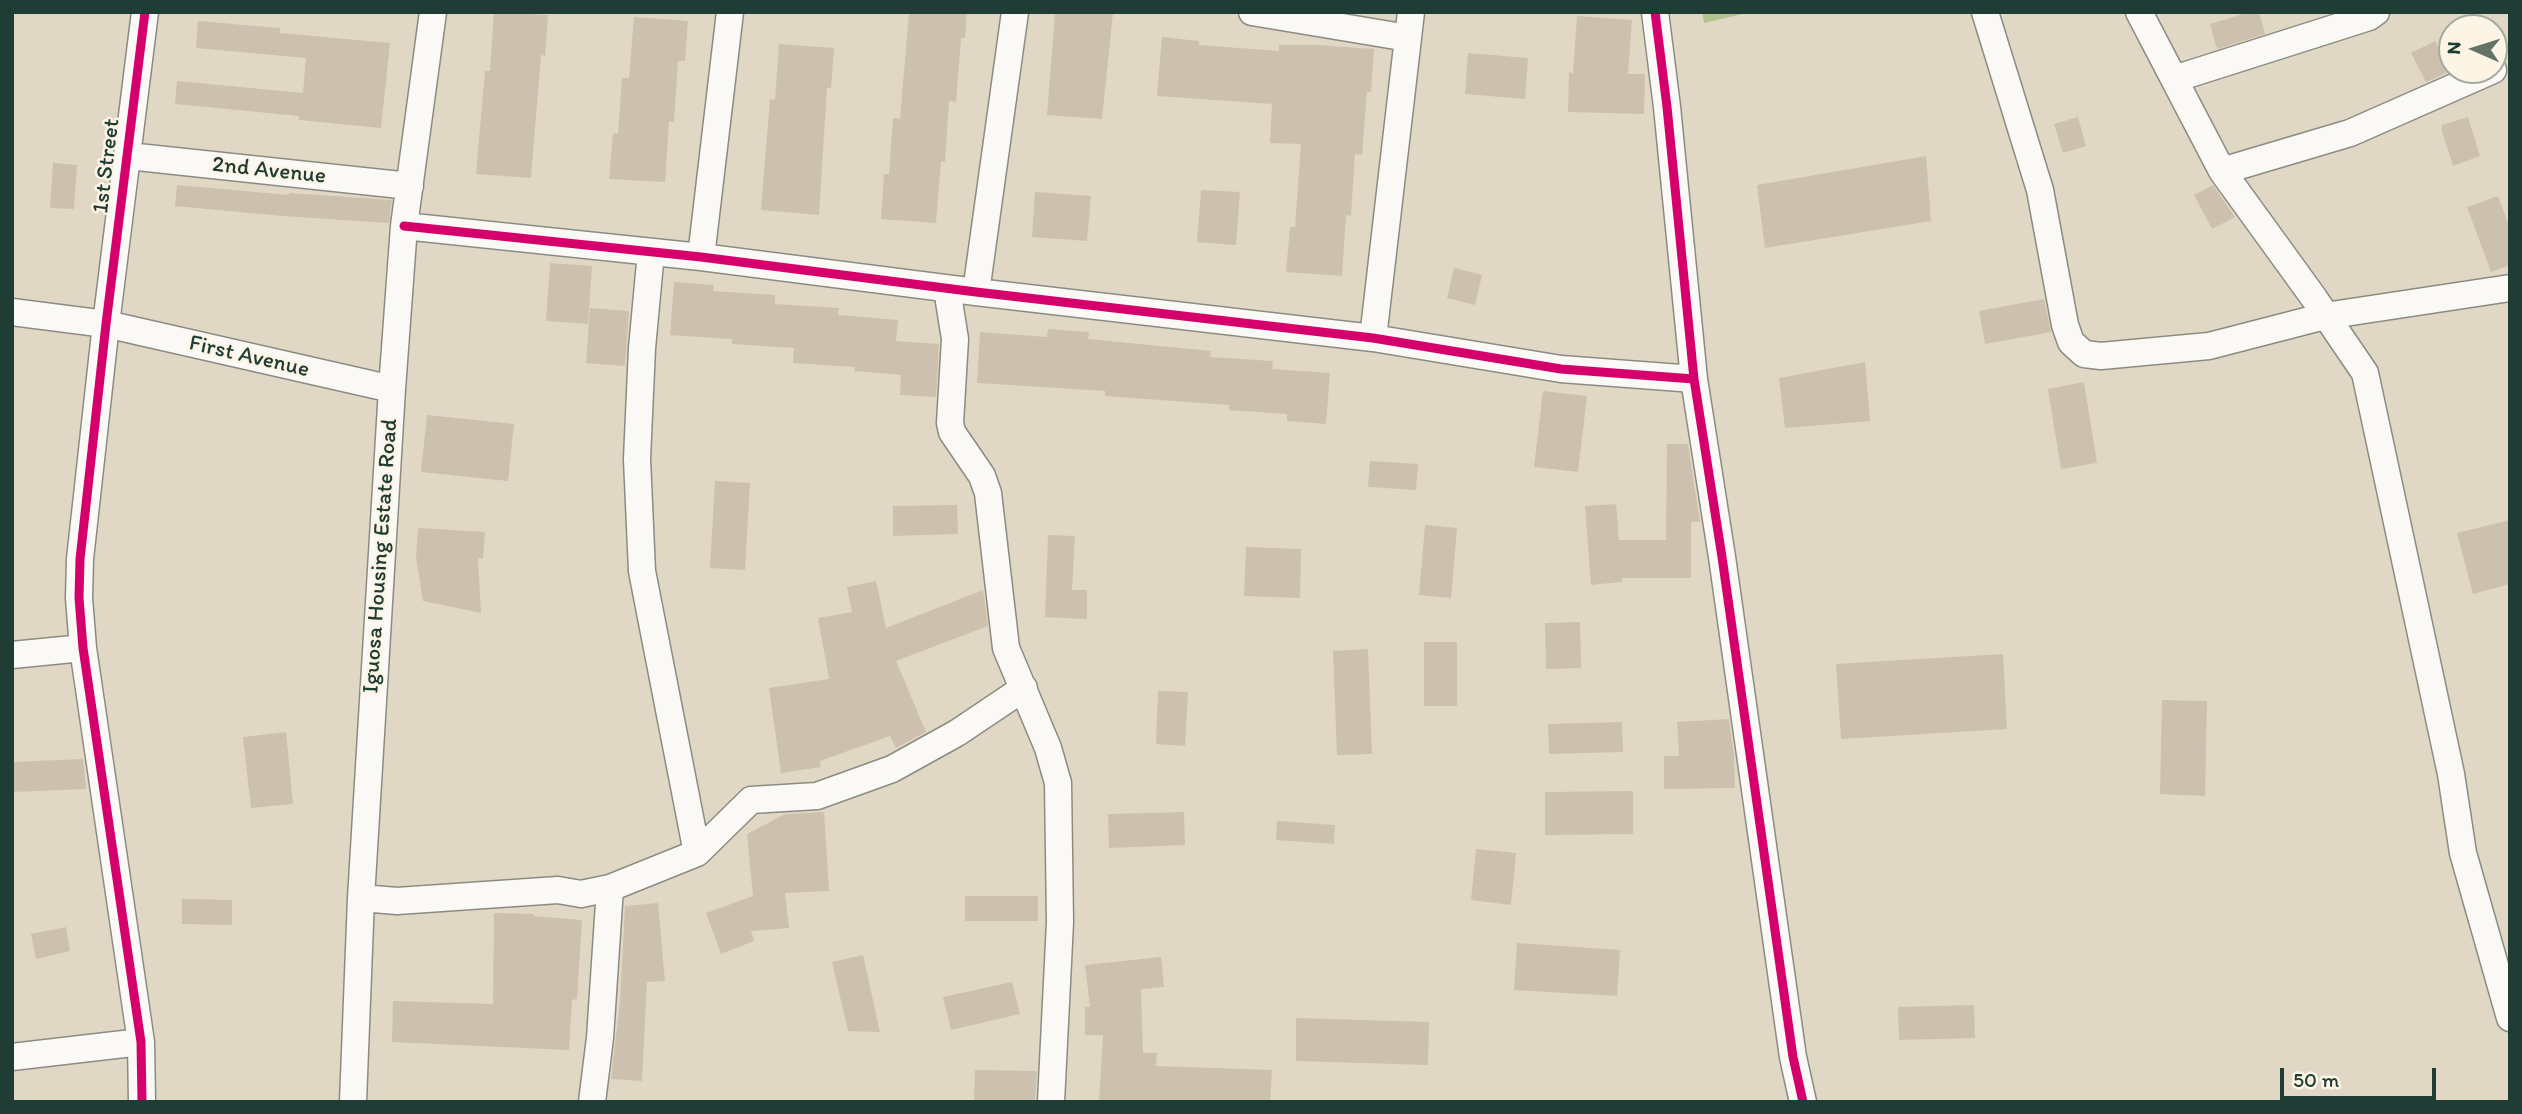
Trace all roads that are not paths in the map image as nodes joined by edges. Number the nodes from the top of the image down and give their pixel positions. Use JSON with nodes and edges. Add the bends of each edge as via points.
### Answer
{"nodes":[{"id":1,"x":145,"y":12,"type":"edge"},
{"id":2,"x":433,"y":12,"type":"edge"},
{"id":3,"x":730,"y":12,"type":"edge"},
{"id":4,"x":1015,"y":12,"type":"edge"},
{"id":5,"x":1252,"y":12,"type":"edge"},
{"id":6,"x":1655,"y":12,"type":"edge"},
{"id":7,"x":1985,"y":12,"type":"edge"},
{"id":8,"x":2139,"y":12,"type":"edge"},
{"id":9,"x":2376,"y":12,"type":"edge"},
{"id":10,"x":1410,"y":25,"type":"edge"},
{"id":11,"x":2174,"y":79,"type":"junction"},
{"id":12,"x":2461,"y":84,"type":"edge"},
{"id":13,"x":128,"y":156,"type":"junction"},
{"id":14,"x":2222,"y":171,"type":"junction"},
{"id":15,"x":410,"y":186,"type":"junction"},
{"id":16,"x":404,"y":226,"type":"junction"},
{"id":17,"x":651,"y":252,"type":"junction"},
{"id":18,"x":701,"y":257,"type":"junction"},
{"id":19,"x":2510,"y":288,"type":"edge"},
{"id":20,"x":947,"y":289,"type":"junction"},
{"id":21,"x":976,"y":292,"type":"junction"},
{"id":22,"x":12,"y":312,"type":"edge"},
{"id":23,"x":2325,"y":316,"type":"junction"},
{"id":24,"x":106,"y":324,"type":"junction"},
{"id":25,"x":1373,"y":338,"type":"junction"},
{"id":26,"x":1694,"y":379,"type":"junction"},
{"id":27,"x":392,"y":389,"type":"junction"},
{"id":28,"x":83,"y":648,"type":"junction"},
{"id":29,"x":12,"y":654,"type":"edge"},
{"id":30,"x":1024,"y":688,"type":"junction"},
{"id":31,"x":697,"y":853,"type":"junction"},
{"id":32,"x":610,"y":888,"type":"junction"},
{"id":33,"x":361,"y":898,"type":"junction"},
{"id":34,"x":2505,"y":977,"type":"edge"},
{"id":35,"x":2510,"y":1018,"type":"edge"},
{"id":36,"x":141,"y":1042,"type":"junction"},
{"id":37,"x":12,"y":1058,"type":"edge"},
{"id":38,"x":142,"y":1102,"type":"edge"},
{"id":39,"x":353,"y":1102,"type":"edge"},
{"id":40,"x":592,"y":1102,"type":"edge"},
{"id":41,"x":1051,"y":1102,"type":"edge"},
{"id":42,"x":1803,"y":1102,"type":"edge"}],
"edges":[{"from":1,"to":13,"type":"street","name":"1st Street"},
{"from":2,"to":15,"type":"street","name":"Iguosa Housing Estate Road"},
{"from":3,"to":18,"type":"street"},
{"from":4,"to":21,"type":"street"},
{"from":5,"to":10,"type":"street"},
{"from":6,"to":26,"type":"street"},
{"from":7,"to":23,"type":"street","via":[[2040,190],[2065,325],[2071,342],[2084,354],[2209,346]]},
{"from":8,"to":11,"type":"street"},
{"from":9,"to":11,"type":"street"},
{"from":10,"to":25,"type":"street"},
{"from":11,"to":14,"type":"street"},
{"from":12,"to":14,"type":"street","via":[[2350,133]]},
{"from":13,"to":15,"type":"street","name":"2nd Avenue"},
{"from":13,"to":24,"type":"street","name":"1st Street"},
{"from":14,"to":23,"type":"street"},
{"from":15,"to":16,"type":"street","name":"Iguosa Housing Estate Road"},
{"from":16,"to":17,"type":"street"},
{"from":16,"to":27,"type":"street","name":"Iguosa Housing Estate Road"},
{"from":17,"to":18,"type":"street"},
{"from":17,"to":31,"type":"street","via":[[637,458],[642,571]]},
{"from":18,"to":20,"type":"street"},
{"from":19,"to":23,"type":"street"},
{"from":20,"to":21,"type":"street"},
{"from":20,"to":30,"type":"street","via":[[955,339],[950,423],[988,494],[1006,648]]},
{"from":21,"to":25,"type":"street"},
{"from":22,"to":24,"type":"street","name":"First Avenue"},
{"from":23,"to":34,"type":"street","via":[[2365,373],[2451,774],[2463,852]]},
{"from":24,"to":27,"type":"street","name":"First Avenue"},
{"from":24,"to":28,"type":"street","name":"1st Street","via":[[80,559]]},
{"from":25,"to":26,"type":"street","via":[[1561,369]]},
{"from":26,"to":42,"type":"street"},
{"from":27,"to":33,"type":"street","name":"Iguosa Housing Estate Road"},
{"from":28,"to":29,"type":"street"},
{"from":28,"to":36,"type":"street","name":"1st Street"},
{"from":30,"to":31,"type":"street","via":[[957,733],[891,769],[817,796],[751,800]]},
{"from":30,"to":41,"type":"street","via":[[1058,783],[1060,922]]},
{"from":31,"to":32,"type":"street"},
{"from":32,"to":33,"type":"street","via":[[581,894],[558,890],[397,901]]},
{"from":32,"to":40,"type":"street"},
{"from":33,"to":39,"type":"street","name":"Iguosa Housing Estate Road"},
{"from":34,"to":35,"type":"street"},
{"from":36,"to":37,"type":"street"},
{"from":36,"to":38,"type":"street","name":"1st Street"}]}
